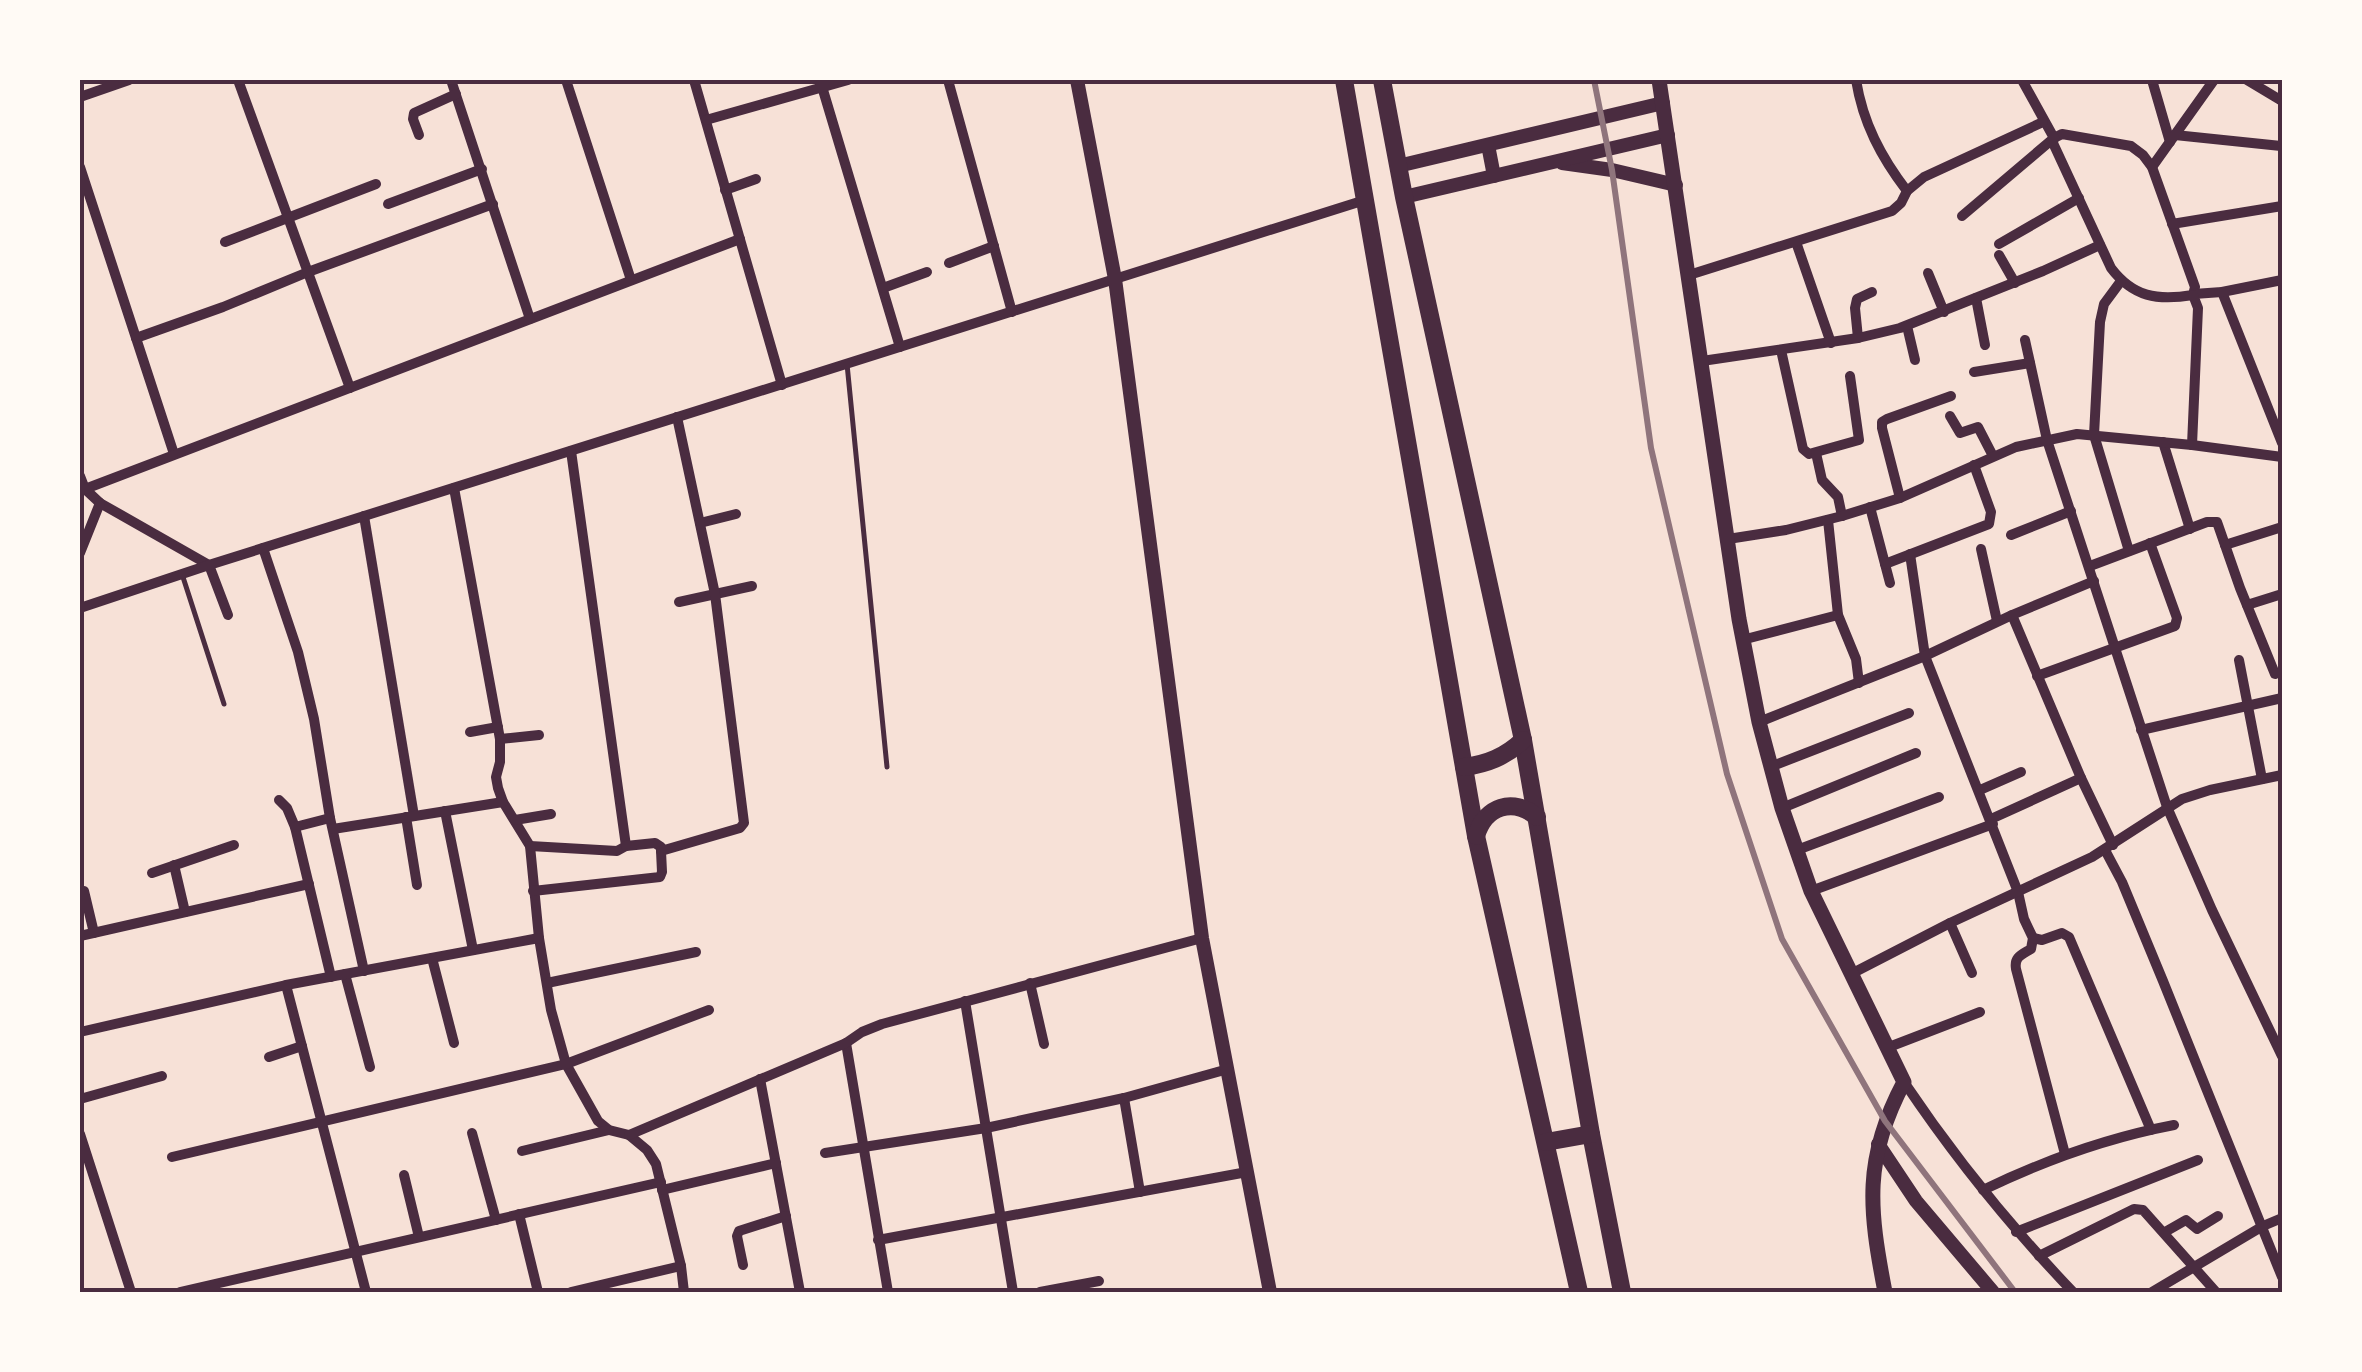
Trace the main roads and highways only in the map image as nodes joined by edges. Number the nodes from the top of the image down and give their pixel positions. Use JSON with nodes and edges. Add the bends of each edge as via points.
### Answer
{"nodes":[{"id":1,"x":1344,"y":80,"type":"edge"},
{"id":2,"x":1382,"y":80,"type":"edge"},
{"id":3,"x":1659,"y":80,"type":"edge"},
{"id":4,"x":1523,"y":740,"type":"junction"},
{"id":5,"x":1464,"y":767,"type":"junction"},
{"id":6,"x":1537,"y":817,"type":"junction"},
{"id":7,"x":1476,"y":836,"type":"junction"},
{"id":8,"x":1591,"y":1134,"type":"junction"},
{"id":9,"x":1546,"y":1142,"type":"junction"},
{"id":10,"x":1579,"y":1292,"type":"edge"},
{"id":11,"x":1622,"y":1292,"type":"edge"},
{"id":12,"x":1885,"y":1292,"type":"edge"}],
"edges":[{"from":1,"to":5,"type":"main road"},
{"from":2,"to":4,"type":"main road"},
{"from":3,"to":12,"type":"main road","via":[[1759,722],[1811,891],[1904,1082],[1878,1144],[1871,1188]]},
{"from":4,"to":5,"type":"main road","via":[[1502,757]]},
{"from":4,"to":6,"type":"main road"},
{"from":5,"to":7,"type":"main road"},
{"from":6,"to":7,"type":"main road","via":[[1518,806],[1495,809]]},
{"from":6,"to":8,"type":"main road"},
{"from":7,"to":9,"type":"main road"},
{"from":8,"to":9,"type":"main road"},
{"from":8,"to":11,"type":"main road"},
{"from":9,"to":10,"type":"main road"}]}
